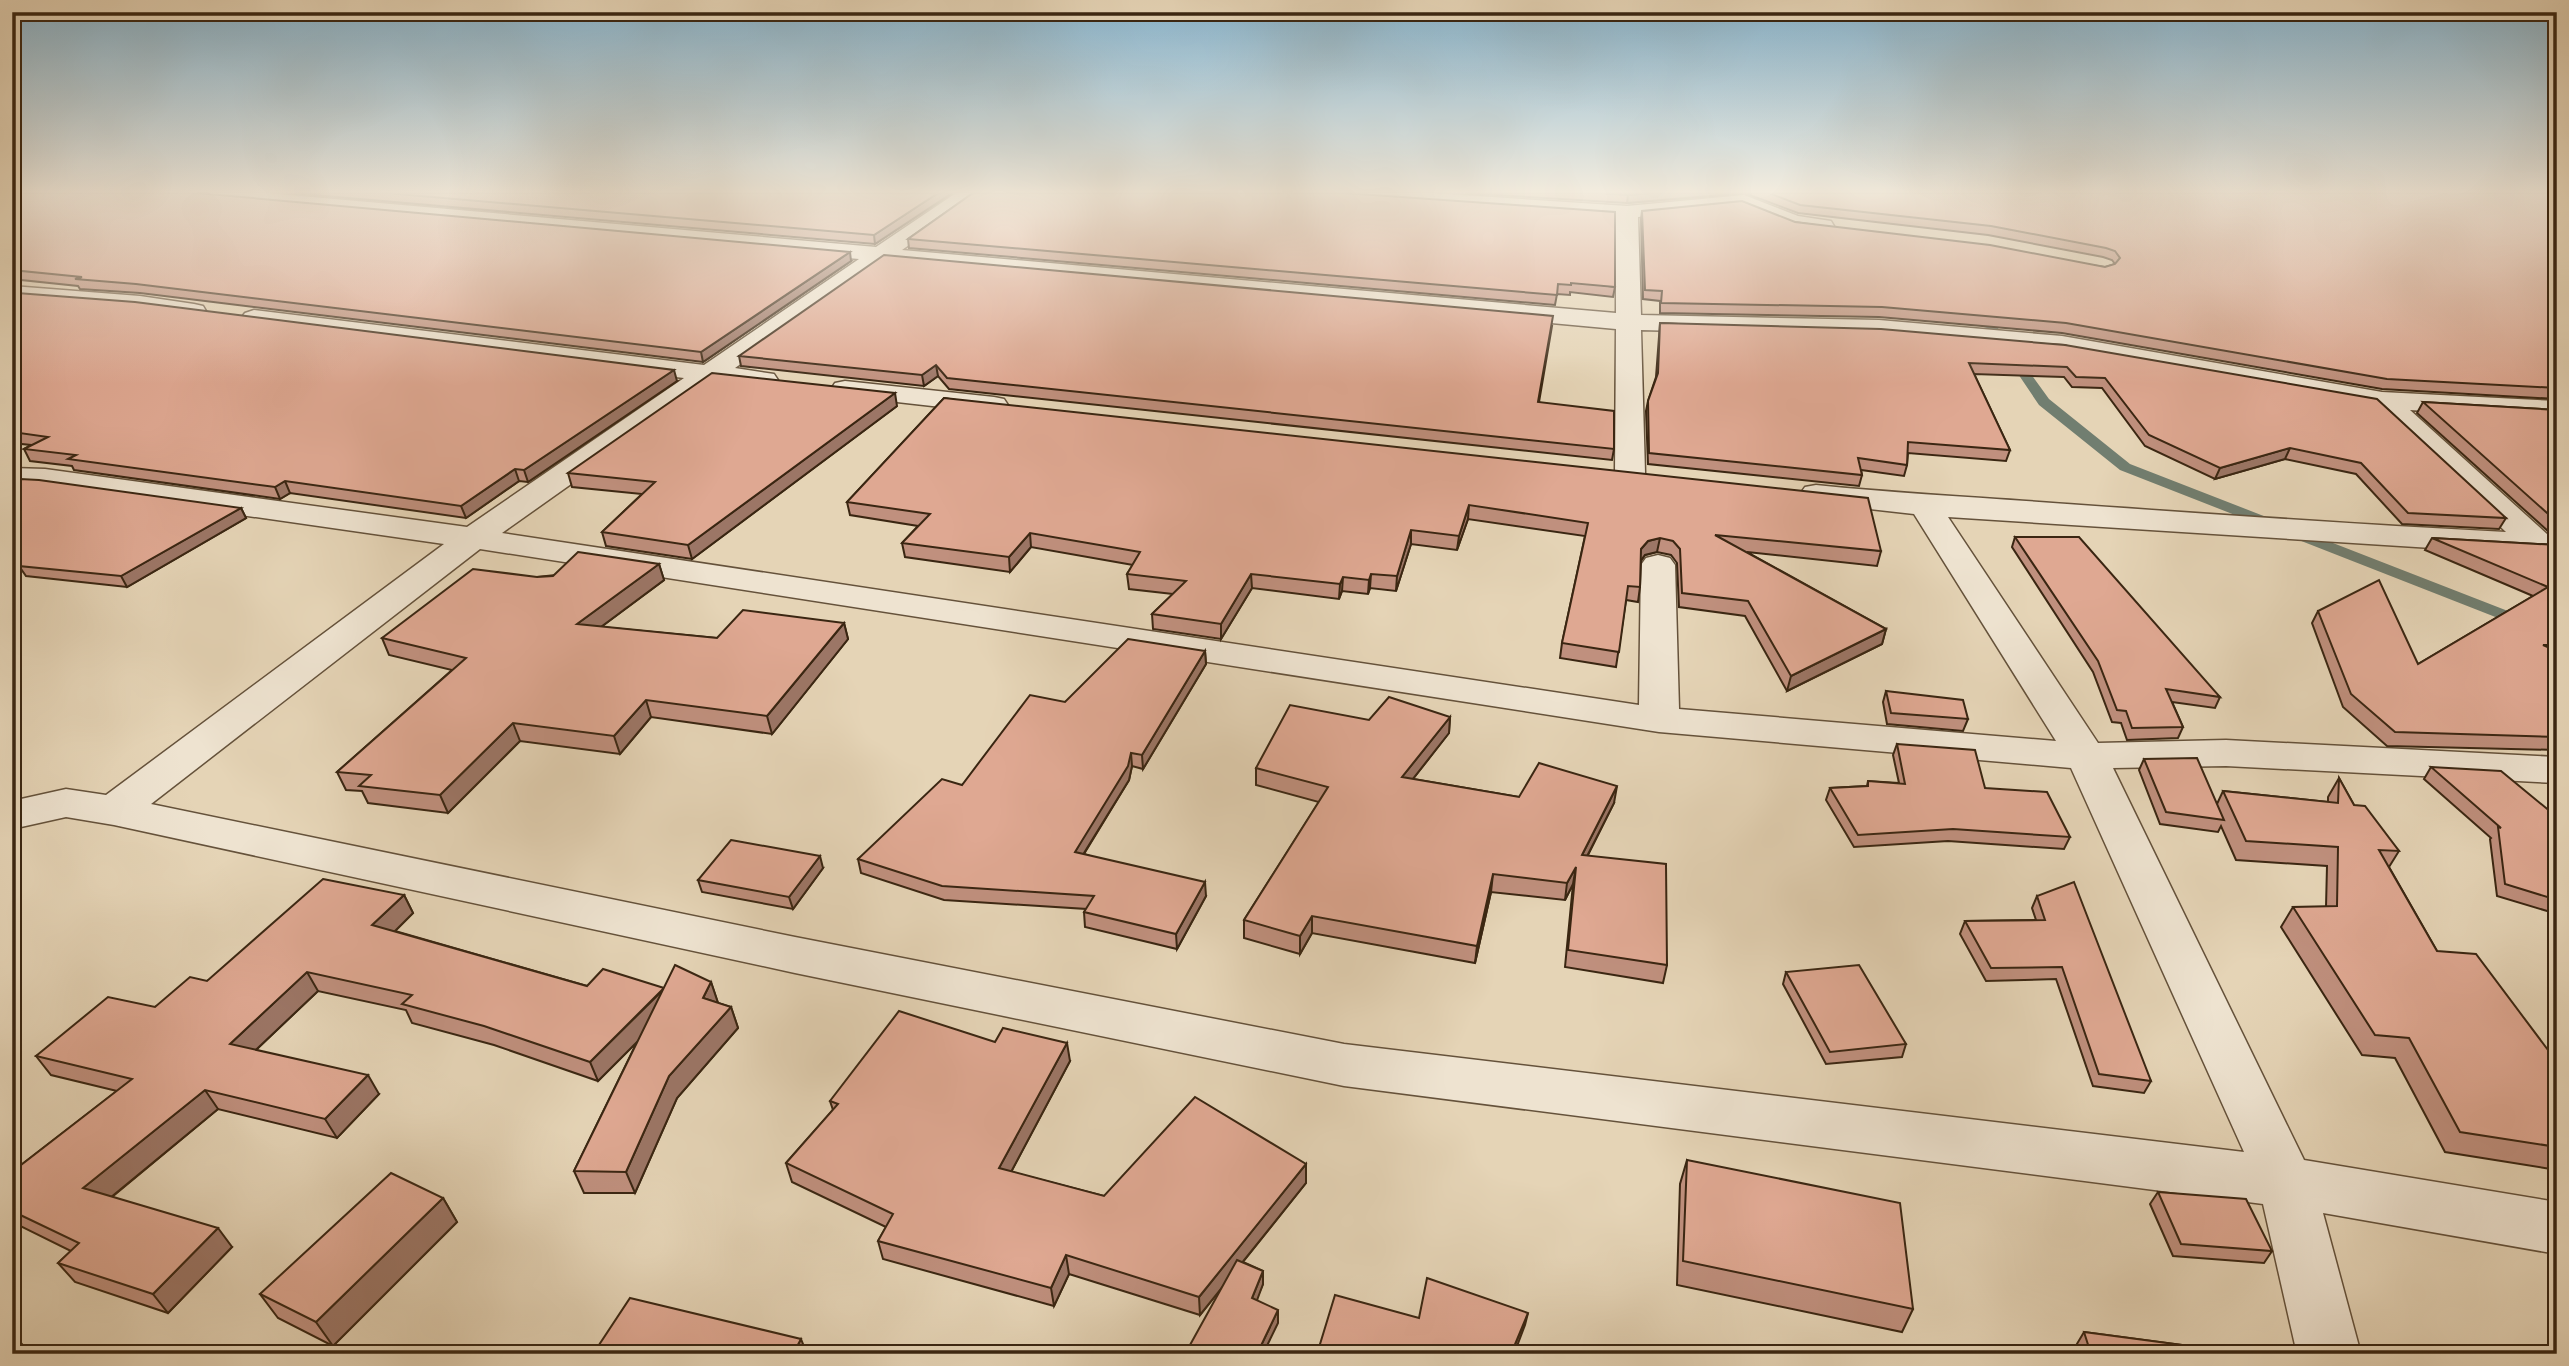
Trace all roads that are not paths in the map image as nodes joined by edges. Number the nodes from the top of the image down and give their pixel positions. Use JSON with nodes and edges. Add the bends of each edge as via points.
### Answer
{"nodes":[{"id":1,"x":876,"y":257,"type":"edge"},
{"id":2,"x":922,"y":257,"type":"edge"},
{"id":3,"x":1627,"y":257,"type":"edge"},
{"id":4,"x":12,"y":293,"type":"edge"},
{"id":5,"x":1628,"y":321,"type":"junction"},
{"id":6,"x":710,"y":374,"type":"junction"},
{"id":7,"x":2382,"y":400,"type":"junction"},
{"id":8,"x":1014,"y":407,"type":"edge"},
{"id":9,"x":2557,"y":410,"type":"edge"},
{"id":10,"x":1630,"y":473,"type":"edge"},
{"id":11,"x":12,"y":477,"type":"edge"},
{"id":12,"x":1791,"y":491,"type":"edge"},
{"id":13,"x":1925,"y":506,"type":"junction"},
{"id":14,"x":473,"y":538,"type":"junction"},
{"id":15,"x":2548,"y":544,"type":"edge"},
{"id":16,"x":1658,"y":565,"type":"dead end"},
{"id":17,"x":1659,"y":720,"type":"junction"},
{"id":18,"x":2086,"y":755,"type":"junction"},
{"id":19,"x":2557,"y":771,"type":"edge"},
{"id":20,"x":114,"y":811,"type":"junction"},
{"id":21,"x":12,"y":815,"type":"edge"},
{"id":22,"x":2286,"y":1182,"type":"junction"},
{"id":23,"x":2557,"y":1228,"type":"edge"},
{"id":24,"x":2329,"y":1354,"type":"edge"}],
"edges":[{"from":1,"to":6,"type":"street"},
{"from":2,"to":5,"type":"street"},
{"from":3,"to":5,"type":"street"},
{"from":4,"to":6,"type":"street","via":[[139,303]]},
{"from":5,"to":7,"type":"street","via":[[1880,328],[2062,344]]},
{"from":5,"to":10,"type":"street"},
{"from":6,"to":8,"type":"street"},
{"from":6,"to":14,"type":"street"},
{"from":7,"to":9,"type":"street"},
{"from":7,"to":15,"type":"street"},
{"from":11,"to":14,"type":"street"},
{"from":12,"to":13,"type":"street"},
{"from":13,"to":15,"type":"street"},
{"from":13,"to":18,"type":"street"},
{"from":14,"to":17,"type":"street"},
{"from":14,"to":20,"type":"street"},
{"from":16,"to":17,"type":"street"},
{"from":17,"to":18,"type":"street"},
{"from":18,"to":19,"type":"street","via":[[2225,753]]},
{"from":18,"to":22,"type":"street"},
{"from":20,"to":21,"type":"street","via":[[66,803]]},
{"from":20,"to":22,"type":"street","via":[[808,958],[1344,1065]]},
{"from":22,"to":23,"type":"street"},
{"from":22,"to":24,"type":"street"}]}
